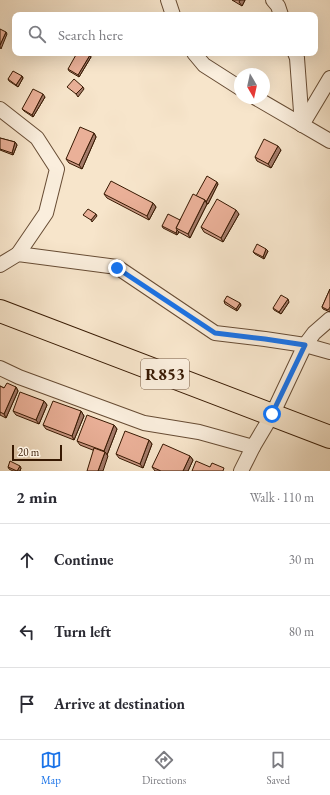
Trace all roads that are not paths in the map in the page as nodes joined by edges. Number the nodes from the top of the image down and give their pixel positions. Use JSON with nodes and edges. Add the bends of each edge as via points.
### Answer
{"nodes":[{"id":1,"x":168,"y":0,"type":"edge"},
{"id":2,"x":273,"y":0,"type":"edge"},
{"id":3,"x":171,"y":12,"type":"edge"},
{"id":4,"x":280,"y":12,"type":"edge"},
{"id":5,"x":196,"y":56,"type":"edge"},
{"id":6,"x":296,"y":56,"type":"edge"},
{"id":7,"x":330,"y":78,"type":"edge"},
{"id":8,"x":234,"y":84,"type":"edge"},
{"id":9,"x":266,"y":104,"type":"edge"},
{"id":10,"x":0,"y":110,"type":"edge"},
{"id":11,"x":302,"y":125,"type":"junction"},
{"id":12,"x":330,"y":141,"type":"edge"},
{"id":13,"x":18,"y":254,"type":"junction"},
{"id":14,"x":0,"y":265,"type":"edge"},
{"id":15,"x":0,"y":311,"type":"edge"},
{"id":16,"x":330,"y":319,"type":"edge"},
{"id":17,"x":305,"y":345,"type":"junction"},
{"id":18,"x":330,"y":352,"type":"edge"},
{"id":19,"x":0,"y":368,"type":"edge"},
{"id":20,"x":272,"y":414,"type":"junction"},
{"id":21,"x":330,"y":437,"type":"edge"},
{"id":22,"x":253,"y":447,"type":"junction"},
{"id":23,"x":241,"y":471,"type":"edge"}],
"edges":[{"from":1,"to":3,"type":"street"},
{"from":2,"to":4,"type":"street"},
{"from":5,"to":8,"type":"street","via":[[204,65]]},
{"from":6,"to":11,"type":"street"},
{"from":7,"to":11,"type":"street"},
{"from":9,"to":11,"type":"street"},
{"from":10,"to":13,"type":"street","via":[[37,138],[57,169],[46,213]]},
{"from":11,"to":12,"type":"street"},
{"from":13,"to":14,"type":"street"},
{"from":13,"to":17,"type":"street","via":[[117,268],[215,333]]},
{"from":15,"to":20,"type":"main road","number":"R853"},
{"from":16,"to":17,"type":"street"},
{"from":17,"to":18,"type":"street"},
{"from":17,"to":20,"type":"street"},
{"from":19,"to":22,"type":"street","via":[[144,423],[199,432]]},
{"from":20,"to":21,"type":"main road","number":"R853"},
{"from":20,"to":22,"type":"street"},
{"from":22,"to":23,"type":"street"}]}
